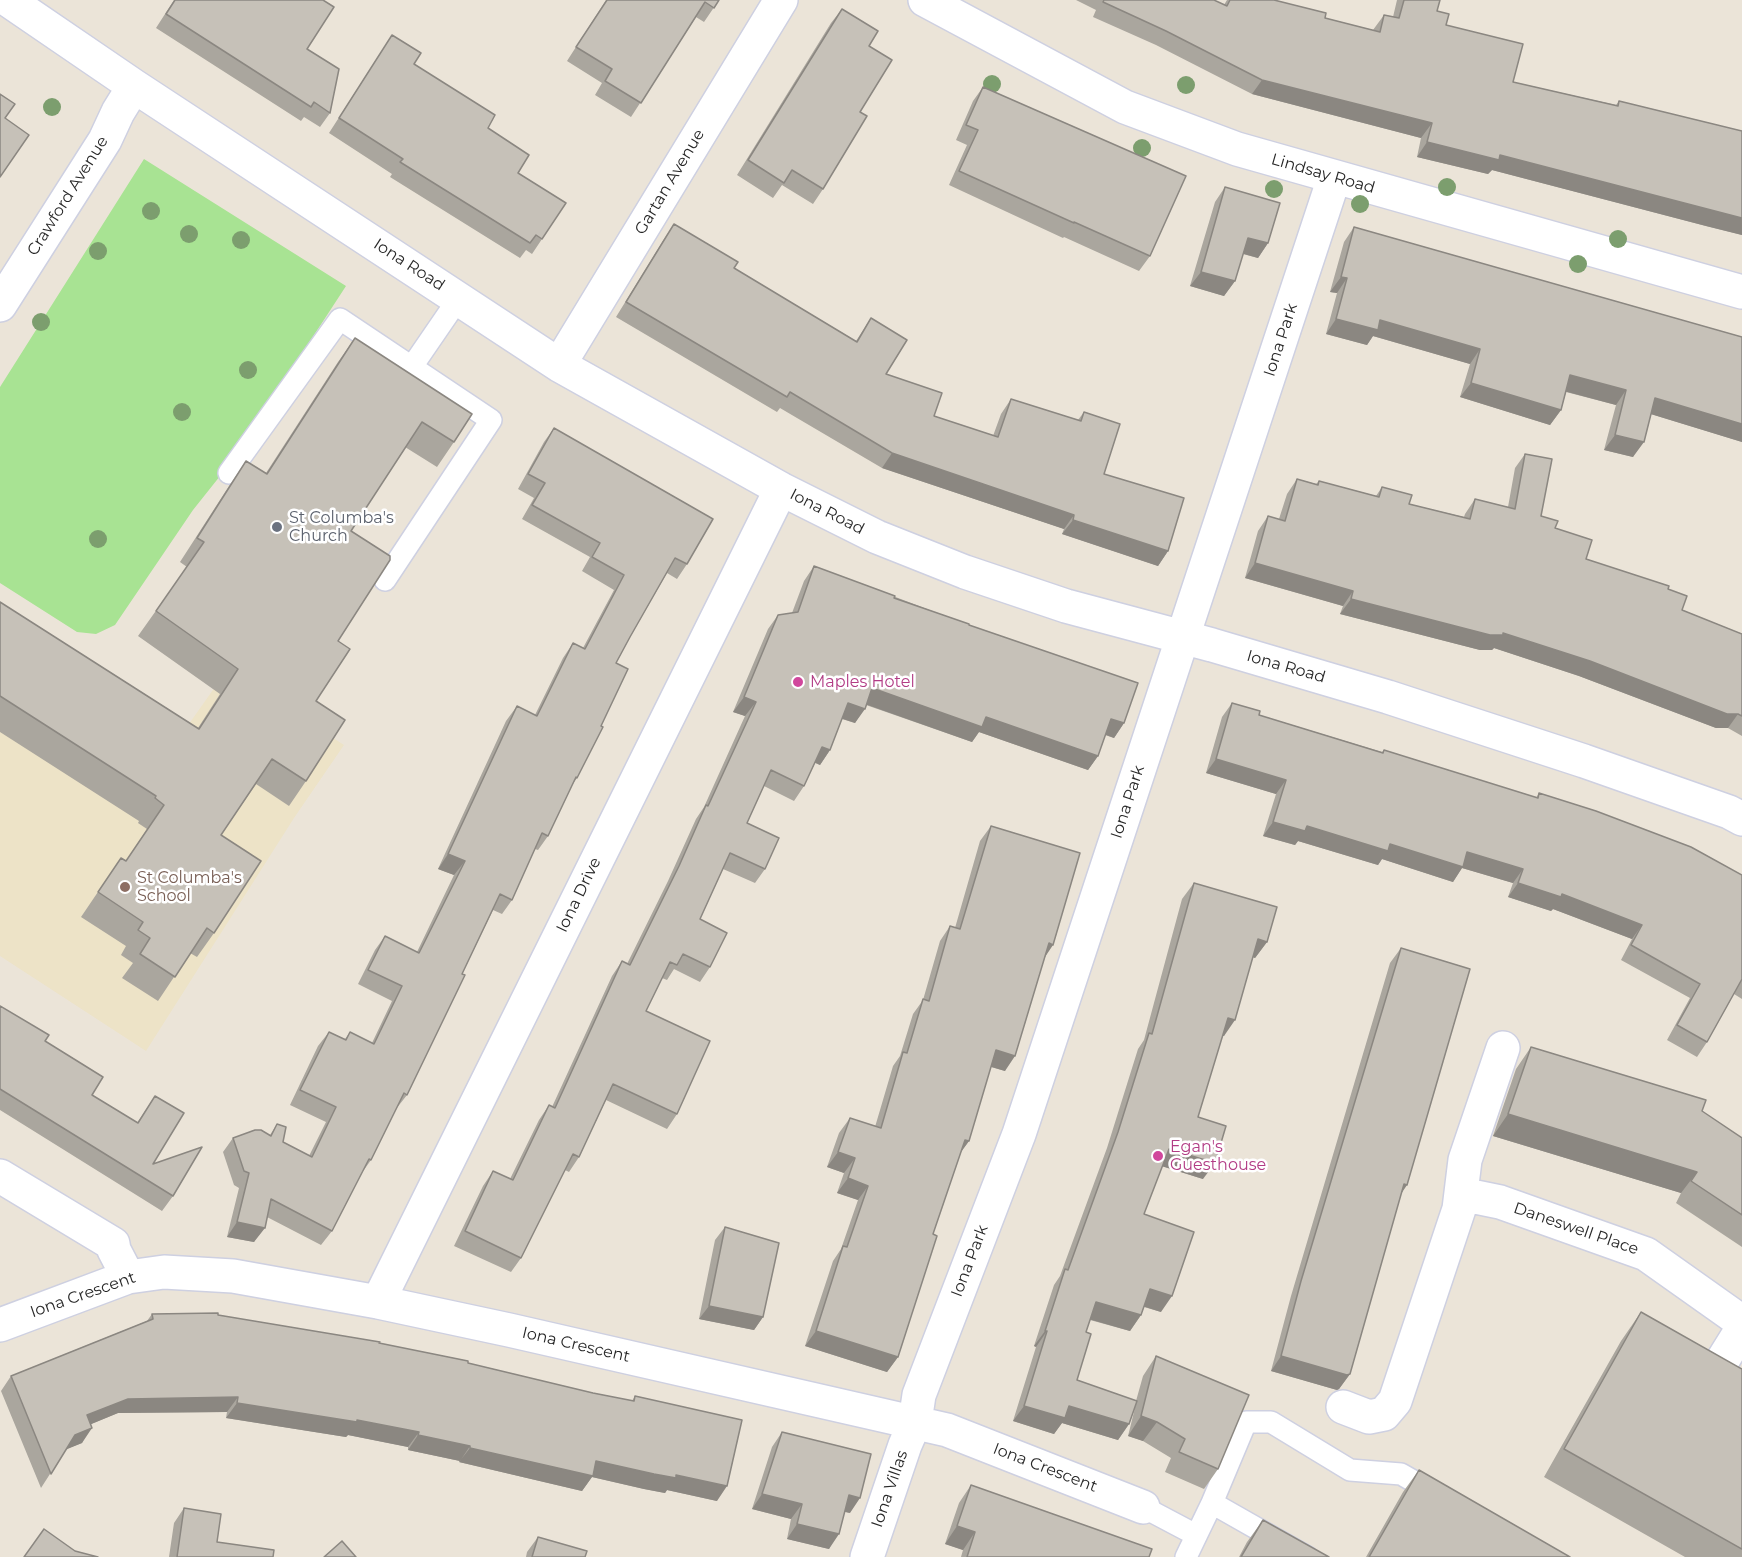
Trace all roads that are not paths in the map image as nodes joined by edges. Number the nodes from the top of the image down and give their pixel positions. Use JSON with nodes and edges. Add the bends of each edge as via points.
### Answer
{"nodes":[{"id":1,"x":8,"y":0,"type":"edge"},
{"id":2,"x":782,"y":0,"type":"edge"},
{"id":3,"x":926,"y":0,"type":"edge"},
{"id":4,"x":134,"y":86,"type":"junction"},
{"id":5,"x":1334,"y":178,"type":"junction"},
{"id":6,"x":1742,"y":292,"type":"edge"},
{"id":7,"x":459,"y":298,"type":"junction"},
{"id":8,"x":0,"y":305,"type":"edge"},
{"id":9,"x":560,"y":365,"type":"junction"},
{"id":10,"x":411,"y":368,"type":"junction"},
{"id":11,"x":228,"y":473,"type":"dead end"},
{"id":12,"x":781,"y":489,"type":"junction"},
{"id":13,"x":385,"y":580,"type":"edge"},
{"id":14,"x":1183,"y":637,"type":"junction"},
{"id":15,"x":1742,"y":819,"type":"edge"},
{"id":16,"x":1503,"y":1048,"type":"dead end"},
{"id":17,"x":0,"y":1176,"type":"edge"},
{"id":18,"x":1461,"y":1194,"type":"junction"},
{"id":19,"x":128,"y":1277,"type":"junction"},
{"id":20,"x":378,"y":1302,"type":"junction"},
{"id":21,"x":1742,"y":1322,"type":"edge"},
{"id":22,"x":0,"y":1325,"type":"edge"},
{"id":23,"x":1742,"y":1329,"type":"edge"},
{"id":24,"x":1724,"y":1358,"type":"edge"},
{"id":25,"x":1343,"y":1407,"type":"dead end"},
{"id":26,"x":915,"y":1422,"type":"junction"},
{"id":27,"x":1450,"y":1502,"type":"edge"},
{"id":28,"x":1212,"y":1503,"type":"junction"},
{"id":29,"x":1143,"y":1507,"type":"joint"},
{"id":30,"x":1196,"y":1535,"type":"junction"},
{"id":31,"x":867,"y":1557,"type":"edge"},
{"id":32,"x":1186,"y":1557,"type":"edge"},
{"id":33,"x":1306,"y":1557,"type":"edge"}],
"edges":[{"from":1,"to":4,"type":"street","name":"Iona Road"},
{"from":2,"to":9,"type":"street","name":"Gartan Avenue"},
{"from":3,"to":5,"type":"street","name":"Lindsay Road","via":[[1125,106],[1237,149]]},
{"from":4,"to":7,"type":"street","name":"Iona Road"},
{"from":4,"to":8,"type":"street","name":"Crawford Avenue","via":[[105,140]]},
{"from":5,"to":6,"type":"street","name":"Lindsay Road"},
{"from":5,"to":14,"type":"street","name":"Iona Park"},
{"from":7,"to":9,"type":"street","name":"Iona Road"},
{"from":7,"to":10,"type":"lane"},
{"from":9,"to":12,"type":"street","name":"Iona Road"},
{"from":10,"to":11,"type":"lane","via":[[340,319]]},
{"from":10,"to":13,"type":"lane","via":[[491,420]]},
{"from":12,"to":14,"type":"street","name":"Iona Road","via":[[877,537],[965,572],[1066,606]]},
{"from":12,"to":20,"type":"street","name":"Iona Drive"},
{"from":14,"to":15,"type":"street","name":"Iona Road","via":[[1388,697],[1584,761]]},
{"from":14,"to":26,"type":"street","name":"Iona Park","via":[[1018,1134],[919,1395]]},
{"from":16,"to":18,"type":"street","via":[[1465,1160]]},
{"from":17,"to":19,"type":"street","via":[[113,1244]]},
{"from":18,"to":21,"type":"street","name":"Daneswell Place","via":[[1500,1202],[1646,1254]]},
{"from":18,"to":25,"type":"street","via":[[1395,1401],[1384,1414],[1369,1417]]},
{"from":19,"to":20,"type":"street","name":"Iona Crescent","via":[[164,1272],[233,1276]]},
{"from":19,"to":22,"type":"street","name":"Iona Crescent"},
{"from":20,"to":26,"type":"street","name":"Iona Crescent"},
{"from":23,"to":24,"type":"street"},
{"from":26,"to":29,"type":"street","name":"Iona Crescent","via":[[948,1430]]},
{"from":26,"to":31,"type":"street","name":"Iona Villas"},
{"from":27,"to":28,"type":"lane","via":[[1401,1474],[1350,1470],[1271,1422],[1246,1422]]},
{"from":28,"to":30,"type":"lane"},
{"from":28,"to":33,"type":"lane"},
{"from":29,"to":30,"type":"lane"},
{"from":30,"to":32,"type":"lane"}]}
